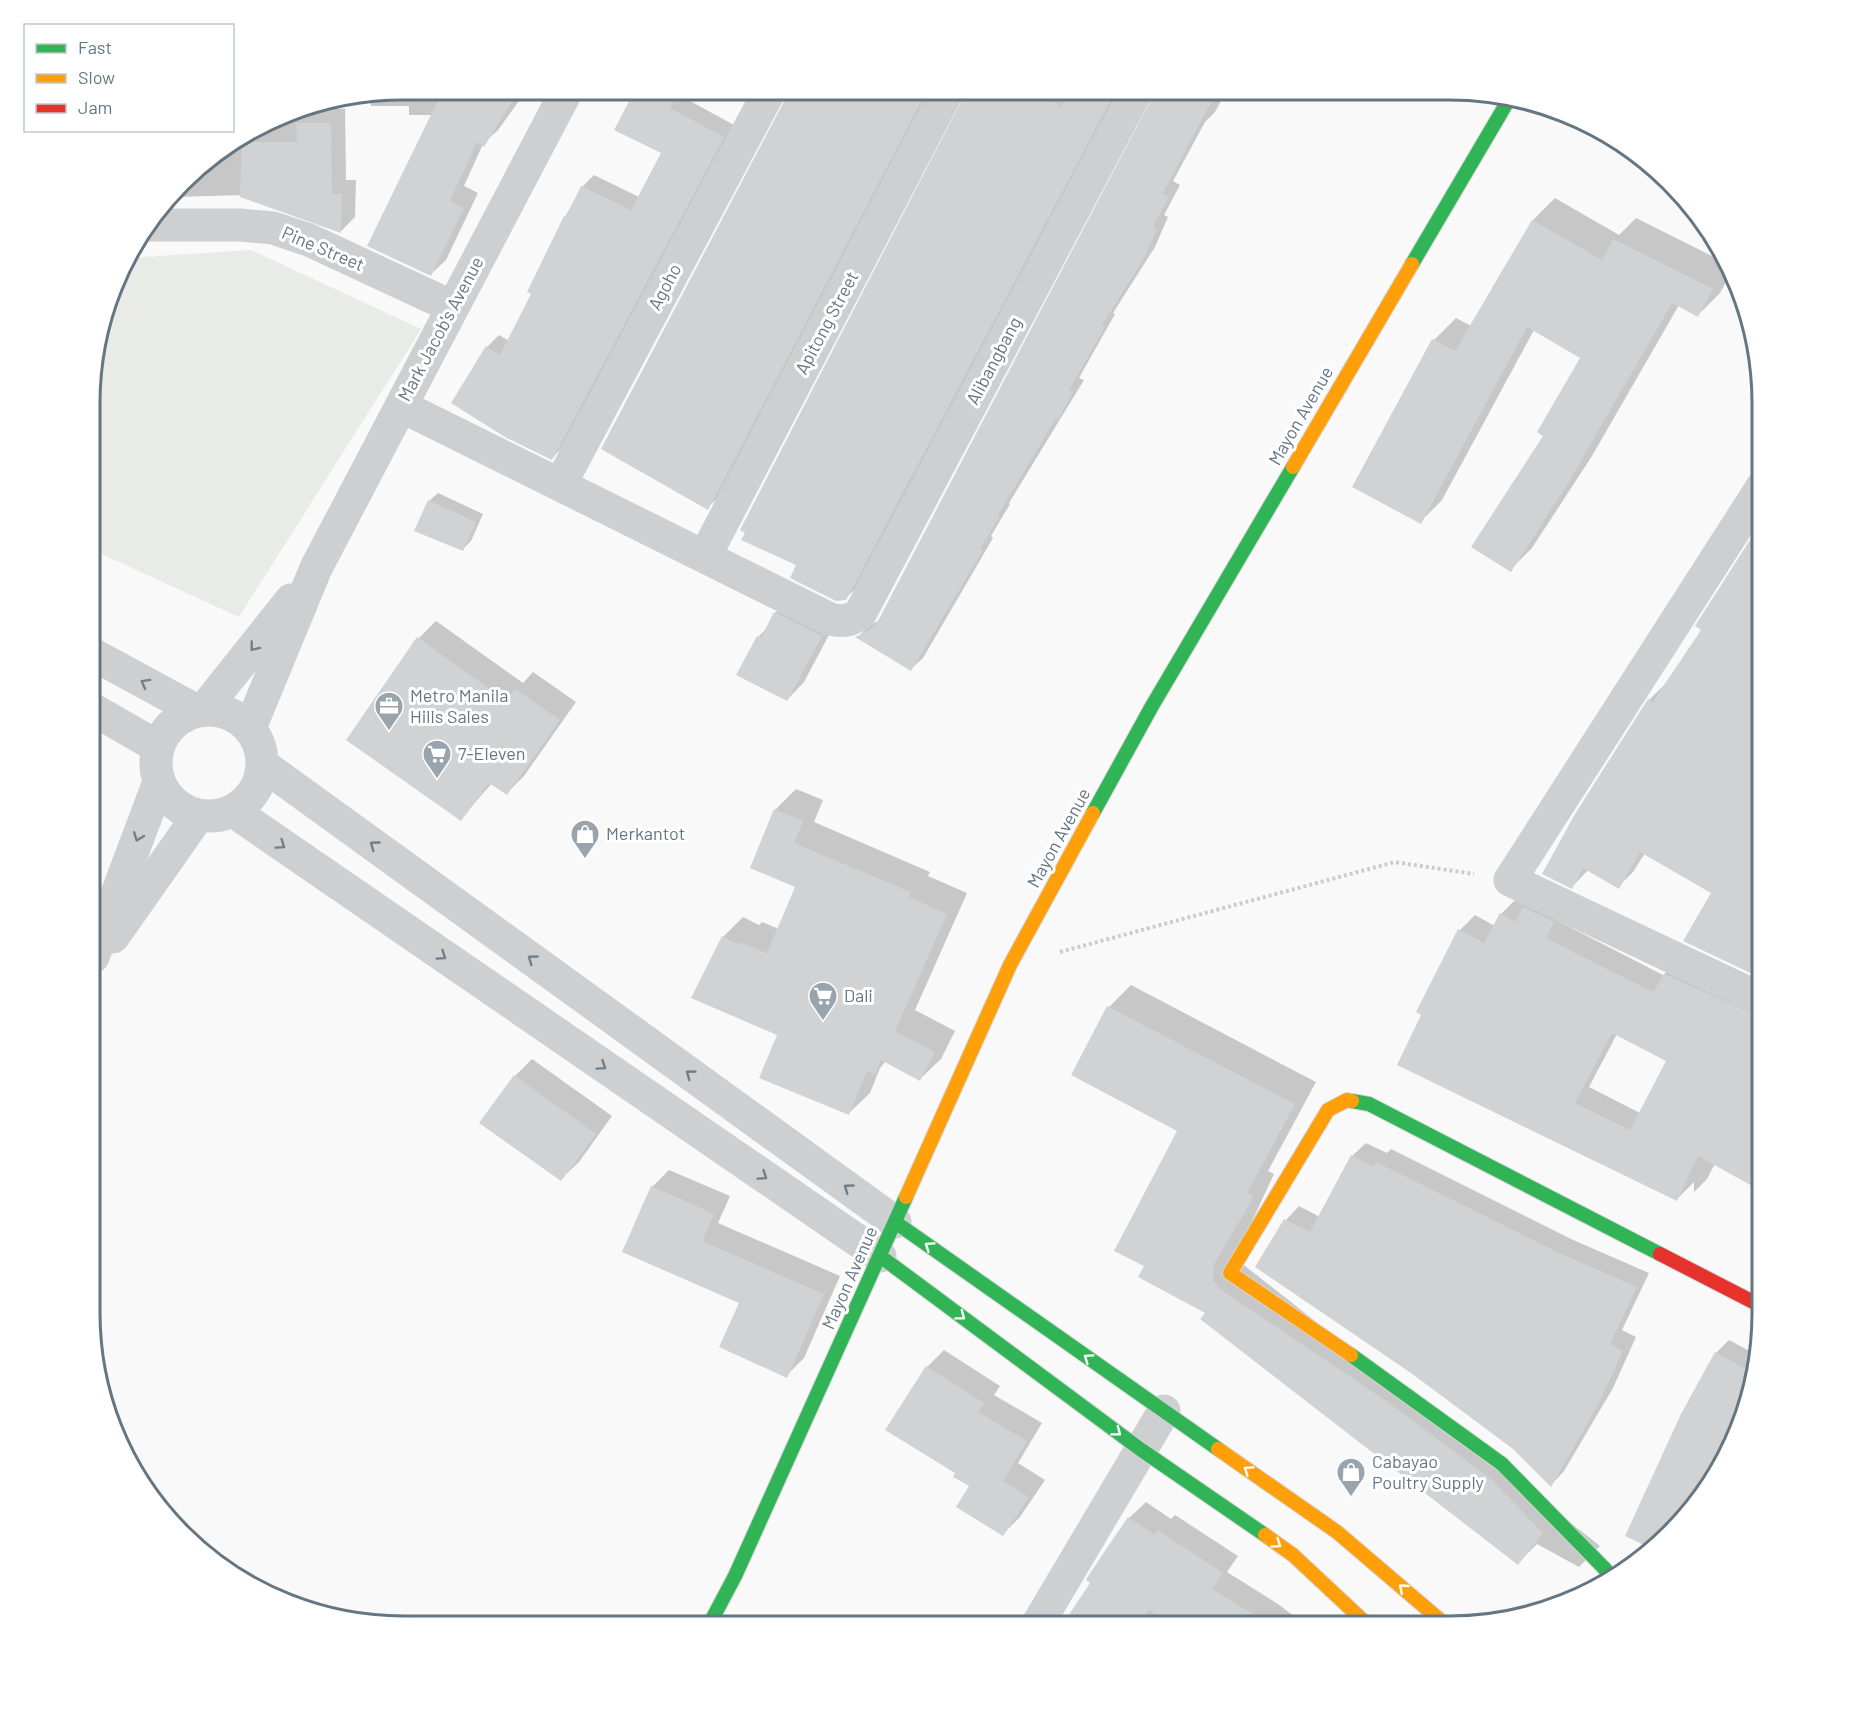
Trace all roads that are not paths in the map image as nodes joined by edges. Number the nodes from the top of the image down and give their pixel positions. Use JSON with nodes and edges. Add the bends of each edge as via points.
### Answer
{"nodes":[{"id":1,"x":562,"y":100,"type":"edge"},
{"id":2,"x":765,"y":100,"type":"edge"},
{"id":3,"x":943,"y":100,"type":"edge"},
{"id":4,"x":1132,"y":100,"type":"edge"},
{"id":5,"x":1505,"y":106,"type":"edge"},
{"id":6,"x":159,"y":225,"type":"edge"},
{"id":7,"x":453,"y":307,"type":"junction"},
{"id":8,"x":400,"y":406,"type":"junction"},
{"id":9,"x":560,"y":485,"type":"junction"},
{"id":10,"x":1752,"y":503,"type":"edge"},
{"id":11,"x":705,"y":556,"type":"junction"},
{"id":12,"x":316,"y":568,"type":"junction"},
{"id":13,"x":100,"y":658,"type":"edge"},
{"id":14,"x":201,"y":710,"type":"junction"},
{"id":15,"x":100,"y":713,"type":"edge"},
{"id":16,"x":250,"y":728,"type":"junction"},
{"id":17,"x":158,"y":747,"type":"junction"},
{"id":18,"x":263,"y":765,"type":"junction"},
{"id":19,"x":159,"y":783,"type":"junction"},
{"id":20,"x":233,"y":811,"type":"junction"},
{"id":21,"x":198,"y":816,"type":"junction"},
{"id":22,"x":100,"y":939,"type":"edge"},
{"id":23,"x":100,"y":955,"type":"edge"},
{"id":24,"x":1752,"y":995,"type":"edge"},
{"id":25,"x":895,"y":1222,"type":"junction"},
{"id":26,"x":880,"y":1256,"type":"junction"},
{"id":27,"x":1752,"y":1301,"type":"edge"},
{"id":28,"x":1164,"y":1411,"type":"junction"},
{"id":29,"x":1140,"y":1449,"type":"junction"},
{"id":30,"x":1607,"y":1572,"type":"edge"},
{"id":31,"x":714,"y":1616,"type":"edge"},
{"id":32,"x":1042,"y":1616,"type":"edge"},
{"id":33,"x":1358,"y":1616,"type":"edge"},
{"id":34,"x":1435,"y":1616,"type":"edge"}],
"edges":[{"from":1,"to":7,"type":"street","name":"Mark Jacob's Avenue"},
{"from":2,"to":9,"type":"street","name":"Agoho"},
{"from":3,"to":11,"type":"street","name":"Apitong Street"},
{"from":4,"to":11,"type":"street","name":"Alibangbang","via":[[860,614],[842,622],[830,619]]},
{"from":5,"to":25,"type":"street","name":"Mayon Avenue","via":[[1158,696],[1010,965]]},
{"from":6,"to":7,"type":"street","name":"Pine Street","via":[[273,228],[309,240]]},
{"from":7,"to":8,"type":"street","name":"Mark Jacob's Avenue"},
{"from":8,"to":9,"type":"street"},
{"from":8,"to":12,"type":"street","name":"Mark Jacob's Avenue"},
{"from":9,"to":11,"type":"street"},
{"from":10,"to":24,"type":"street","via":[[1510,880]]},
{"from":12,"to":14,"type":"street","name":"Mark Jacob's Avenue","one_way":true},
{"from":12,"to":16,"type":"street","name":"Mark Jacob's Avenue"},
{"from":14,"to":13,"type":"street","one_way":true},
{"from":14,"to":16,"type":"street","via":[[234,716]]},
{"from":14,"to":17,"type":"street","via":[[180,718],[166,731]]},
{"from":15,"to":17,"type":"street"},
{"from":16,"to":18,"type":"street","via":[[261,745]]},
{"from":17,"to":19,"type":"street","via":[[155,765]]},
{"from":18,"to":20,"type":"street","via":[[259,784],[248,801]]},
{"from":25,"to":18,"type":"street","one_way":true},
{"from":19,"to":21,"type":"street","via":[[168,798]]},
{"from":19,"to":22,"type":"street","one_way":true},
{"from":20,"to":21,"type":"street","via":[[216,817]]},
{"from":20,"to":26,"type":"street","one_way":true},
{"from":21,"to":23,"type":"street"},
{"from":25,"to":26,"type":"street","name":"Mayon Avenue"},
{"from":28,"to":25,"type":"street","one_way":true},
{"from":26,"to":29,"type":"street","one_way":true},
{"from":26,"to":31,"type":"street","name":"Mayon Avenue"},
{"from":27,"to":30,"type":"street","via":[[1369,1104],[1347,1100],[1328,1110],[1230,1273],[1400,1388],[1502,1464]]},
{"from":28,"to":29,"type":"street"},
{"from":34,"to":28,"type":"street","one_way":true,"via":[[1337,1532]]},
{"from":29,"to":32,"type":"street"},
{"from":29,"to":33,"type":"street","one_way":true,"via":[[1293,1555]]}]}
